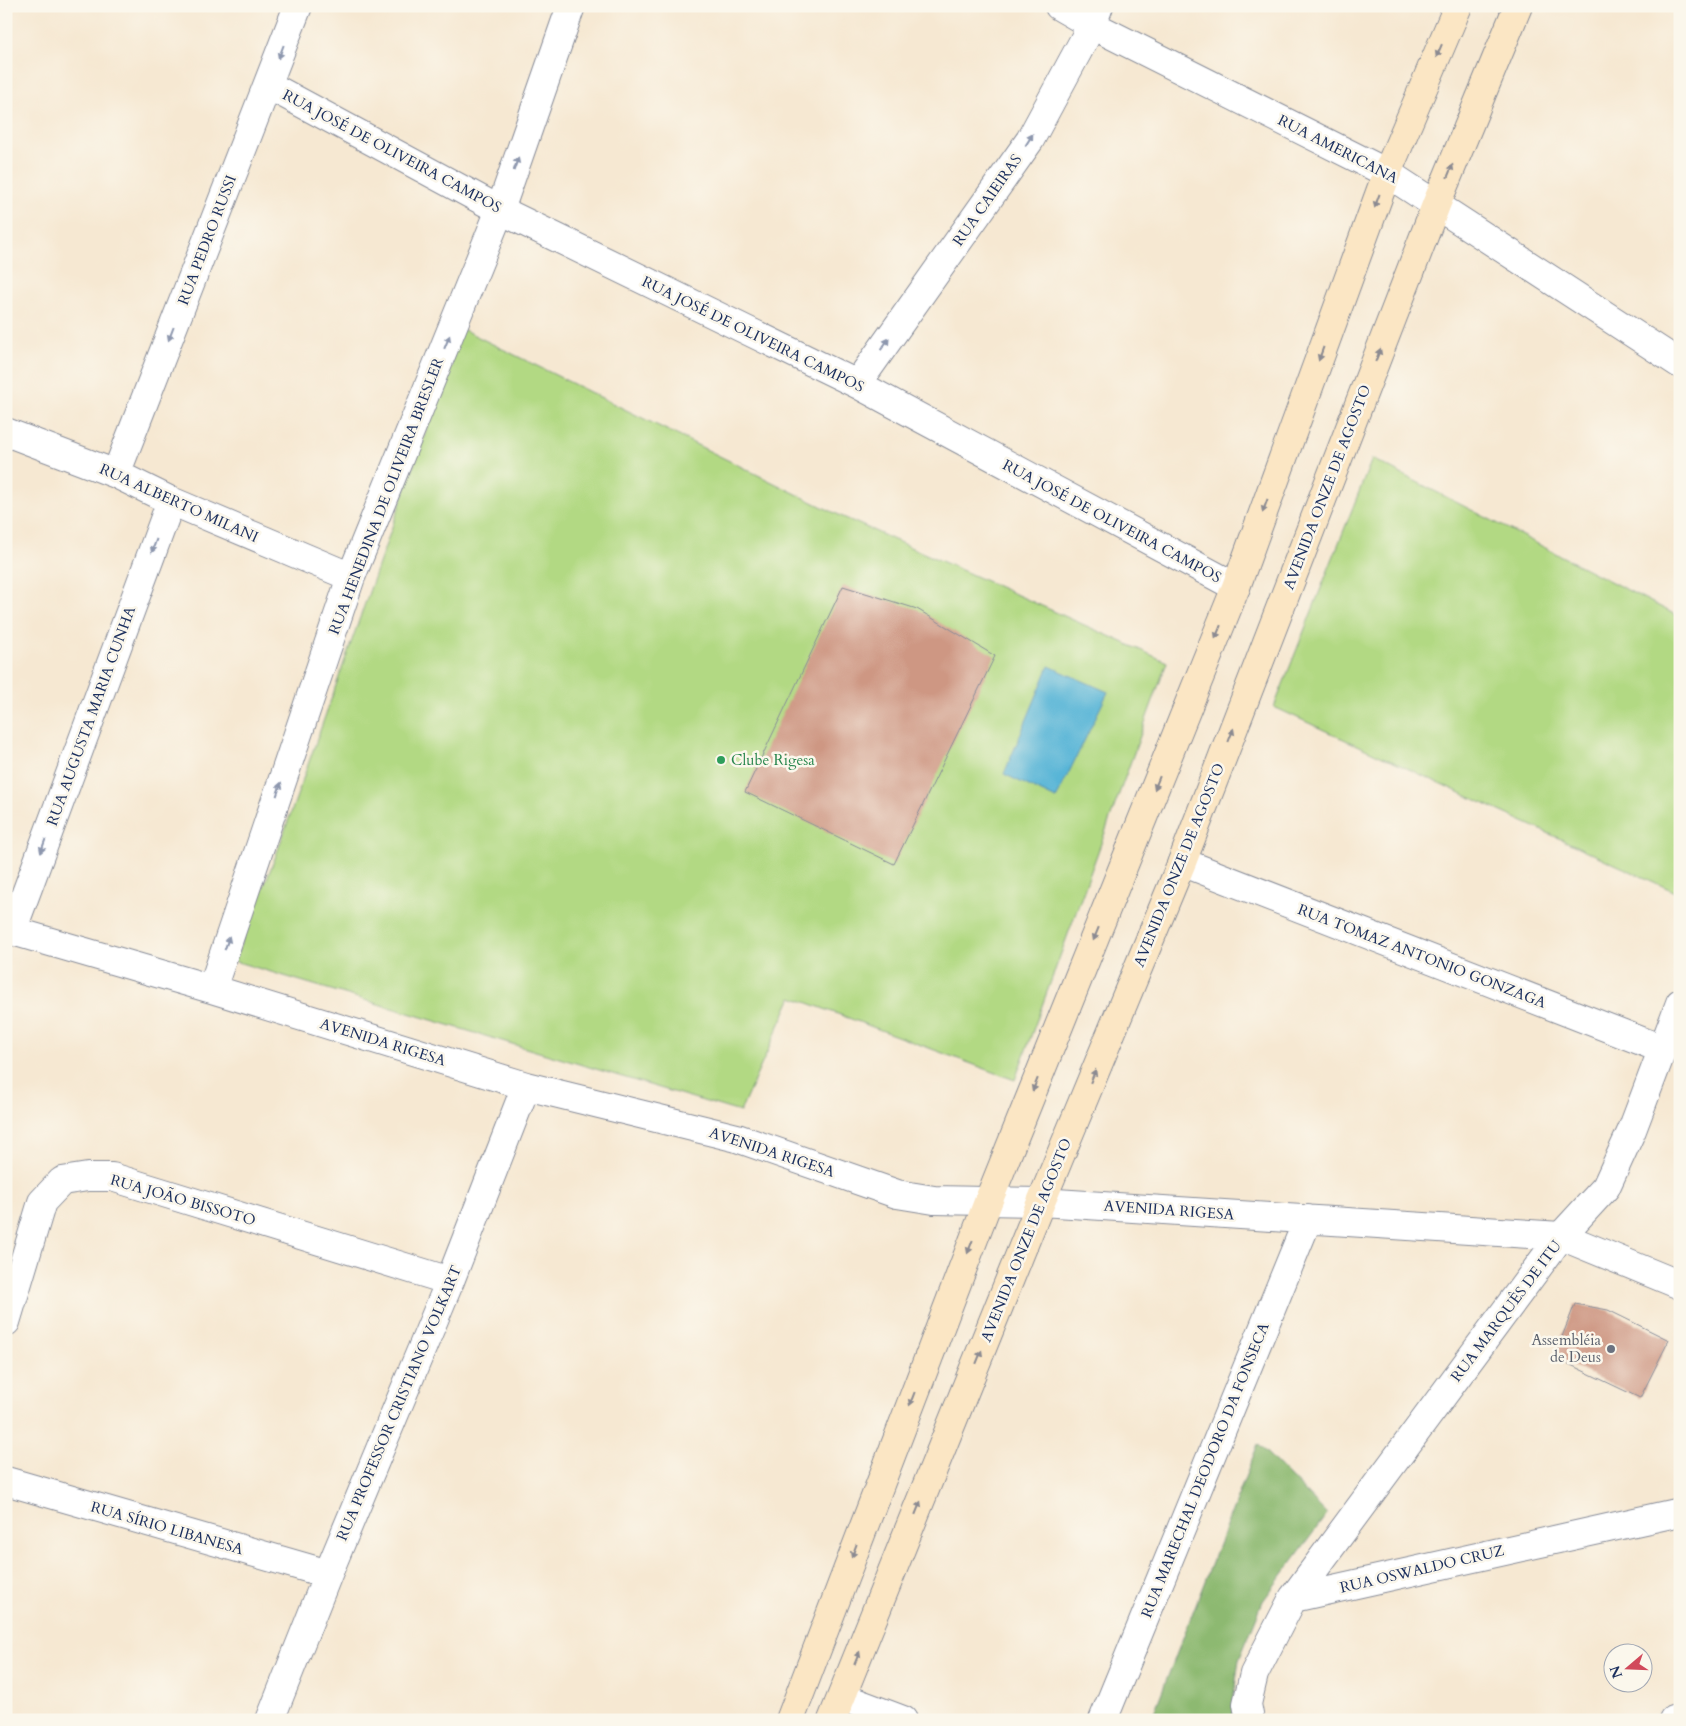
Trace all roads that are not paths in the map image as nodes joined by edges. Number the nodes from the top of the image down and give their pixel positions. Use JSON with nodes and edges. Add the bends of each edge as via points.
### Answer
{"nodes":[{"id":1,"x":298,"y":6,"type":"edge"},
{"id":2,"x":571,"y":6,"type":"edge"},
{"id":3,"x":1059,"y":6,"type":"edge"},
{"id":4,"x":1458,"y":6,"type":"edge"},
{"id":5,"x":1518,"y":6,"type":"edge"},
{"id":6,"x":1096,"y":16,"type":"edge"},
{"id":7,"x":268,"y":85,"type":"junction"},
{"id":8,"x":1387,"y":172,"type":"junction"},
{"id":9,"x":1436,"y":205,"type":"junction"},
{"id":10,"x":500,"y":210,"type":"junction"},
{"id":11,"x":1680,"y":364,"type":"edge"},
{"id":12,"x":857,"y":384,"type":"junction"},
{"id":13,"x":6,"y":432,"type":"edge"},
{"id":14,"x":116,"y":474,"type":"junction"},
{"id":15,"x":171,"y":501,"type":"junction"},
{"id":16,"x":351,"y":577,"type":"junction"},
{"id":17,"x":1236,"y":587,"type":"junction"},
{"id":18,"x":1182,"y":862,"type":"junction"},
{"id":19,"x":9,"y":930,"type":"edge"},
{"id":20,"x":212,"y":989,"type":"junction"},
{"id":21,"x":1680,"y":1003,"type":"edge"},
{"id":22,"x":1662,"y":1049,"type":"junction"},
{"id":23,"x":526,"y":1086,"type":"junction"},
{"id":24,"x":988,"y":1202,"type":"junction"},
{"id":25,"x":1041,"y":1202,"type":"junction"},
{"id":26,"x":1308,"y":1219,"type":"junction"},
{"id":27,"x":1562,"y":1236,"type":"junction"},
{"id":28,"x":450,"y":1281,"type":"junction"},
{"id":29,"x":1680,"y":1285,"type":"edge"},
{"id":30,"x":6,"y":1322,"type":"edge"},
{"id":31,"x":6,"y":1481,"type":"edge"},
{"id":32,"x":1680,"y":1512,"type":"edge"},
{"id":33,"x":328,"y":1574,"type":"junction"},
{"id":34,"x":1293,"y":1598,"type":"junction"},
{"id":35,"x":837,"y":1708,"type":"edge"},
{"id":36,"x":1680,"y":1718,"type":"edge"},
{"id":37,"x":270,"y":1720,"type":"edge"},
{"id":38,"x":790,"y":1720,"type":"edge"},
{"id":39,"x":903,"y":1720,"type":"edge"},
{"id":40,"x":1103,"y":1720,"type":"edge"},
{"id":41,"x":1250,"y":1720,"type":"edge"},
{"id":42,"x":1673,"y":1720,"type":"edge"}],
"edges":[{"from":1,"to":7,"type":"street","name":"RUA PEDRO RUSSI","one_way":true},
{"from":10,"to":2,"type":"street","name":"RUA HENEDINA DE OLIVEIRA BRESLER","one_way":true},
{"from":3,"to":6,"type":"street","name":"RUA AMERICANA"},
{"from":4,"to":8,"type":"main road","one_way":true},
{"from":9,"to":5,"type":"main road","name":"AVENIDA ONZE DE AGOSTO","one_way":true},
{"from":6,"to":8,"type":"street","name":"RUA AMERICANA"},
{"from":12,"to":6,"type":"street","name":"RUA CAIEIRAS","one_way":true,"via":[[1030,140]]},
{"from":7,"to":10,"type":"street","name":"RUA JOSÉ DE OLIVEIRA CAMPOS"},
{"from":7,"to":14,"type":"street","name":"RUA PEDRO RUSSI","one_way":true},
{"from":8,"to":9,"type":"street","name":"RUA AMERICANA"},
{"from":8,"to":17,"type":"main road","one_way":true},
{"from":9,"to":11,"type":"street","name":"RUA AMERICANA"},
{"from":18,"to":9,"type":"main road","name":"AVENIDA ONZE DE AGOSTO","one_way":true},
{"from":10,"to":12,"type":"street","name":"RUA JOSÉ DE OLIVEIRA CAMPOS"},
{"from":16,"to":10,"type":"street","name":"RUA HENEDINA DE OLIVEIRA BRESLER","one_way":true},
{"from":12,"to":17,"type":"street","name":"RUA JOSÉ DE OLIVEIRA CAMPOS"},
{"from":13,"to":14,"type":"street","name":"RUA ALBERTO MILANI"},
{"from":14,"to":15,"type":"street","name":"RUA ALBERTO MILANI"},
{"from":15,"to":16,"type":"street","name":"RUA ALBERTO MILANI"},
{"from":15,"to":19,"type":"street","name":"RUA AUGUSTA MARIA CUNHA","one_way":true},
{"from":20,"to":16,"type":"street","name":"RUA HENEDINA DE OLIVEIRA BRESLER","one_way":true},
{"from":17,"to":24,"type":"main road","one_way":true},
{"from":18,"to":22,"type":"street","name":"RUA TOMAZ ANTONIO GONZAGA"},
{"from":25,"to":18,"type":"main road","name":"AVENIDA ONZE DE AGOSTO","one_way":true},
{"from":19,"to":20,"type":"street","name":"AVENIDA RIGESA"},
{"from":20,"to":23,"type":"street","name":"AVENIDA RIGESA"},
{"from":21,"to":22,"type":"street","name":"RUA MARQUÊS DE ITU"},
{"from":22,"to":27,"type":"street","name":"RUA MARQUÊS DE ITU","via":[[1632,1130],[1606,1187]]},
{"from":23,"to":24,"type":"street","name":"AVENIDA RIGESA","via":[[737,1138],[897,1194],[934,1200]]},
{"from":23,"to":28,"type":"street","name":"RUA PROFESSOR CRISTIANO VOLKART"},
{"from":24,"to":25,"type":"street","name":"AVENIDA RIGESA"},
{"from":24,"to":38,"type":"main road","one_way":true},
{"from":25,"to":26,"type":"street","name":"AVENIDA RIGESA"},
{"from":35,"to":25,"type":"main road","name":"AVENIDA ONZE DE AGOSTO","one_way":true},
{"from":26,"to":27,"type":"street","name":"AVENIDA RIGESA"},
{"from":26,"to":40,"type":"street","name":"RUA MARECHAL DEODORO DA FONSECA"},
{"from":27,"to":29,"type":"street","name":"AVENIDA RIGESA"},
{"from":27,"to":34,"type":"street","name":"RUA MARQUÊS DE ITU"},
{"from":28,"to":30,"type":"street","name":"RUA JOÃO BISSOTO","via":[[112,1177],[88,1176],[62,1181],[42,1202]]},
{"from":28,"to":33,"type":"street","name":"RUA PROFESSOR CRISTIANO VOLKART"},
{"from":31,"to":33,"type":"street","name":"RUA SÍRIO LIBANESA"},
{"from":32,"to":34,"type":"street","name":"RUA OSWALDO CRUZ"},
{"from":33,"to":37,"type":"street","name":"RUA PROFESSOR CRISTIANO VOLKART"},
{"from":34,"to":41,"type":"street","via":[[1254,1674],[1247,1704]]},
{"from":35,"to":39,"type":"street"},
{"from":36,"to":42,"type":"street"}]}
